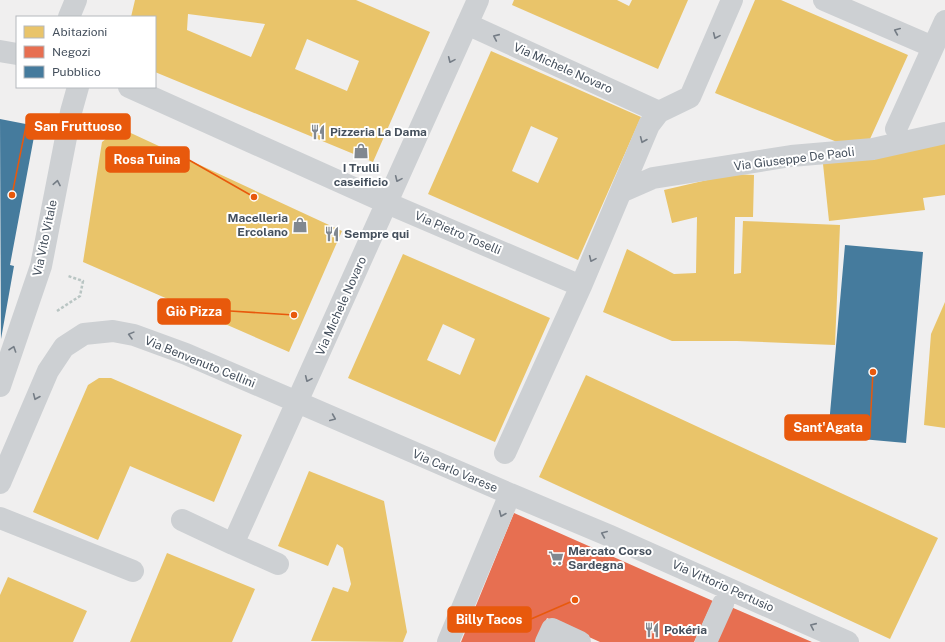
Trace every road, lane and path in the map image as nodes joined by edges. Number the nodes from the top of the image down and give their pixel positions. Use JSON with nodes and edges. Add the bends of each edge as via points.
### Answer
{"nodes":[{"id":1,"x":76,"y":0,"type":"edge"},
{"id":2,"x":478,"y":0,"type":"edge"},
{"id":3,"x":732,"y":0,"type":"edge"},
{"id":4,"x":824,"y":0,"type":"edge"},
{"id":5,"x":69,"y":16,"type":"edge"},
{"id":6,"x":945,"y":23,"type":"edge"},
{"id":7,"x":467,"y":24,"type":"junction"},
{"id":8,"x":933,"y":47,"type":"junction"},
{"id":9,"x":0,"y":51,"type":"edge"},
{"id":10,"x":16,"y":54,"type":"edge"},
{"id":11,"x":78,"y":88,"type":"edge"},
{"id":12,"x":132,"y":88,"type":"edge"},
{"id":13,"x":659,"y":112,"type":"junction"},
{"id":14,"x":896,"y":129,"type":"dead end"},
{"id":15,"x":945,"y":133,"type":"edge"},
{"id":16,"x":621,"y":192,"type":"junction"},
{"id":17,"x":387,"y":203,"type":"junction"},
{"id":18,"x":580,"y":286,"type":"junction"},
{"id":19,"x":0,"y":386,"type":"edge"},
{"id":20,"x":297,"y":403,"type":"junction"},
{"id":21,"x":505,"y":453,"type":"dead end"},
{"id":22,"x":0,"y":483,"type":"edge"},
{"id":23,"x":510,"y":494,"type":"junction"},
{"id":24,"x":0,"y":518,"type":"edge"},
{"id":25,"x":182,"y":520,"type":"dead end"},
{"id":26,"x":233,"y":544,"type":"junction"},
{"id":27,"x":278,"y":564,"type":"dead end"},
{"id":28,"x":133,"y":571,"type":"dead end"},
{"id":29,"x":723,"y":604,"type":"dead end"},
{"id":30,"x":448,"y":642,"type":"edge"},
{"id":31,"x":546,"y":642,"type":"edge"},
{"id":32,"x":580,"y":642,"type":"edge"},
{"id":33,"x":706,"y":642,"type":"edge"},
{"id":34,"x":848,"y":642,"type":"edge"}],
"edges":[{"from":1,"to":5,"type":"street"},
{"from":2,"to":7,"type":"street","name":"Via Michele Novaro"},
{"from":3,"to":13,"type":"street","one_way":true,"via":[[690,96]]},
{"from":8,"to":4,"type":"street","one_way":true},
{"from":6,"to":8,"type":"street"},
{"from":13,"to":7,"type":"street","name":"Via Michele Novaro","one_way":true},
{"from":7,"to":17,"type":"street","name":"Via Michele Novaro","one_way":true},
{"from":8,"to":14,"type":"street"},
{"from":9,"to":10,"type":"street"},
{"from":19,"to":11,"type":"street","name":"Via Vito Vitale","one_way":true,"via":[[41,266]]},
{"from":12,"to":17,"type":"street","name":"Via Pietro Toselli"},
{"from":13,"to":16,"type":"street","one_way":true,"via":[[649,125]]},
{"from":15,"to":16,"type":"street","name":"Via Giuseppe De Paoli","via":[[873,149],[791,156],[653,178]]},
{"from":16,"to":18,"type":"street","one_way":true},
{"from":17,"to":18,"type":"street","name":"Via Pietro Toselli"},
{"from":17,"to":20,"type":"street","name":"Via Michele Novaro","one_way":true},
{"from":18,"to":21,"type":"street"},
{"from":20,"to":22,"type":"street","name":"Via Benvenuto Cellini","one_way":true,"via":[[186,354],[134,336],[113,331],[84,334],[64,347],[48,371]]},
{"from":20,"to":23,"type":"street","name":"Via Carlo Varese","one_way":true},
{"from":20,"to":26,"type":"street","name":"Via Michele Novaro"},
{"from":23,"to":30,"type":"street","name":"Via Carlo Varese","one_way":true},
{"from":34,"to":23,"type":"street","name":"Via Vittorio Pertusio","one_way":true},
{"from":24,"to":28,"type":"street"},
{"from":25,"to":26,"type":"street"},
{"from":26,"to":27,"type":"street"},
{"from":29,"to":33,"type":"street"},
{"from":31,"to":32,"type":"street","via":[[552,629]]}]}
